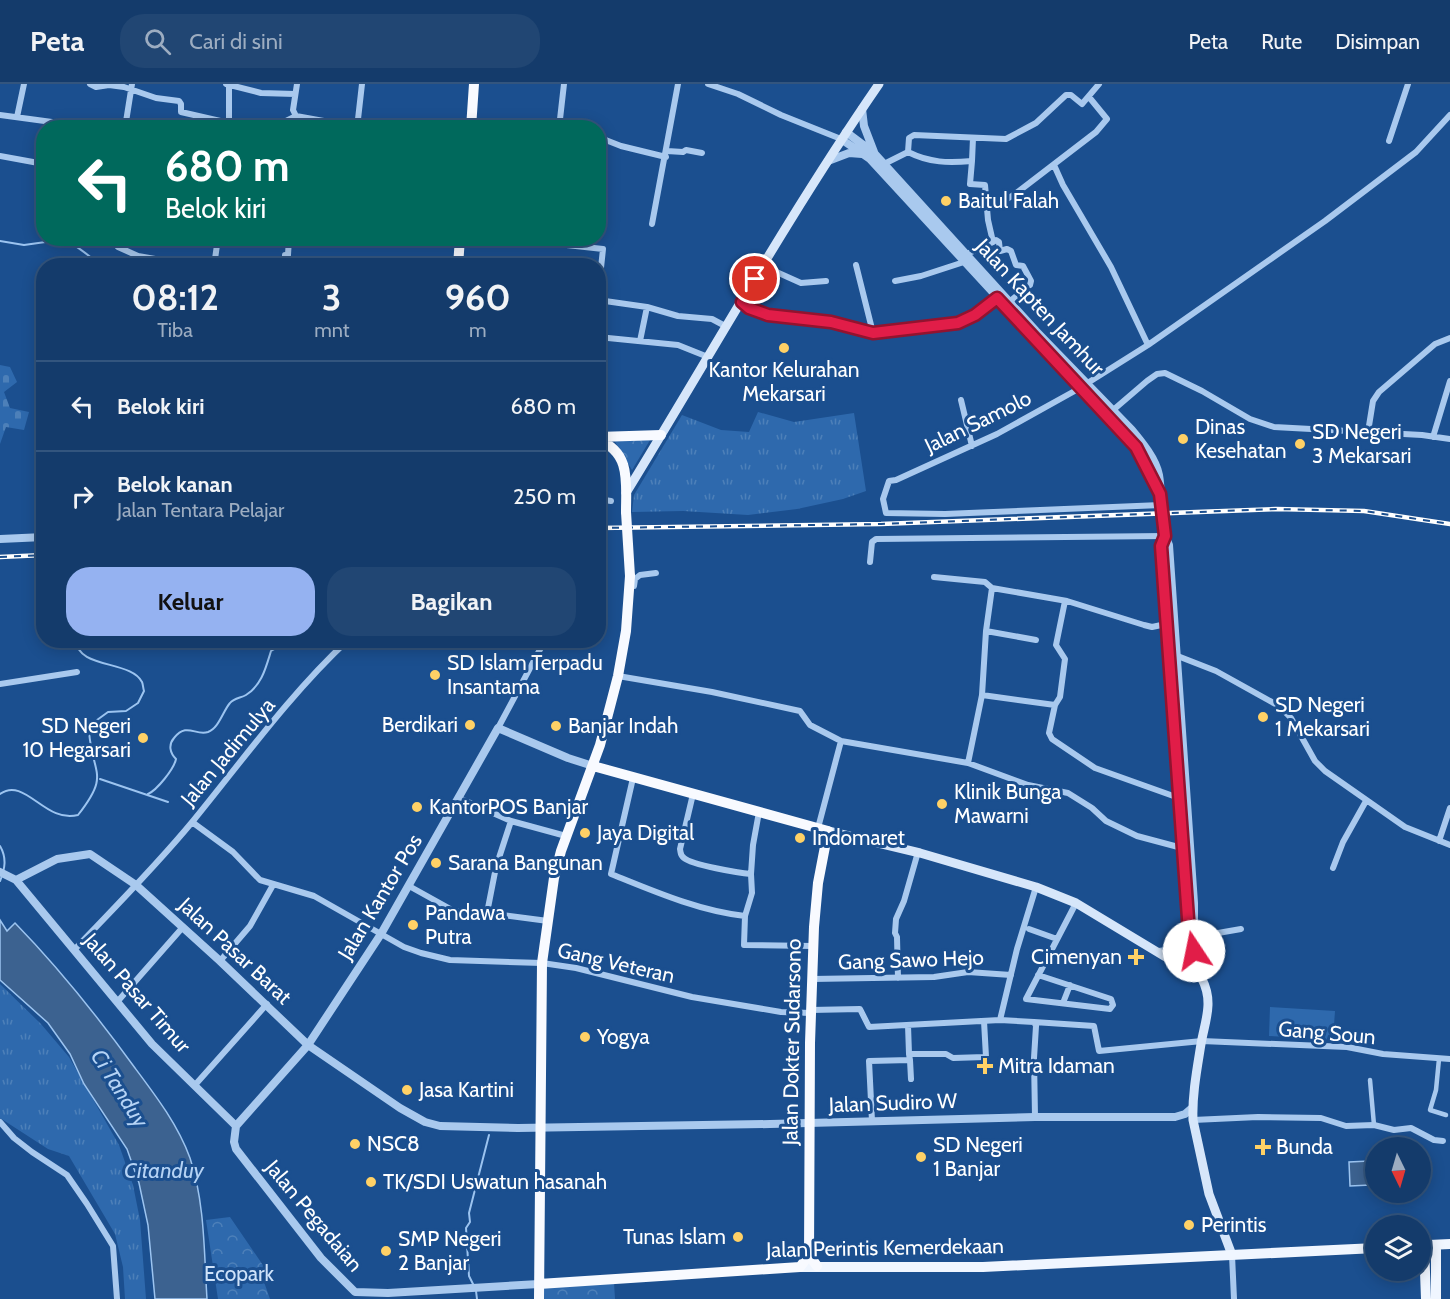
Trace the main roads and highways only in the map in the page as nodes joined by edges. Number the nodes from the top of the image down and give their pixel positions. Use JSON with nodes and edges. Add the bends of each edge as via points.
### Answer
{"nodes":[{"id":1,"x":474,"y":84,"type":"edge"},
{"id":2,"x":879,"y":84,"type":"edge"},
{"id":3,"x":472,"y":120,"type":"edge"},
{"id":4,"x":661,"y":435,"type":"junction"},
{"id":5,"x":606,"y":438,"type":"edge"},
{"id":6,"x":606,"y":444,"type":"edge"},
{"id":7,"x":626,"y":493,"type":"junction"},
{"id":8,"x":593,"y":766,"type":"junction"},
{"id":9,"x":823,"y":830,"type":"junction"},
{"id":10,"x":1450,"y":1244,"type":"edge"},
{"id":11,"x":1431,"y":1245,"type":"edge"},
{"id":12,"x":1436,"y":1245,"type":"junction"},
{"id":13,"x":1365,"y":1249,"type":"edge"},
{"id":14,"x":1450,"y":1249,"type":"edge"},
{"id":15,"x":809,"y":1255,"type":"junction"},
{"id":16,"x":1232,"y":1255,"type":"junction"},
{"id":17,"x":1431,"y":1258,"type":"edge"},
{"id":18,"x":1431,"y":1265,"type":"edge"},
{"id":19,"x":817,"y":1266,"type":"junction"},
{"id":20,"x":800,"y":1267,"type":"junction"},
{"id":21,"x":1427,"y":1281,"type":"edge"},
{"id":22,"x":1431,"y":1281,"type":"edge"},
{"id":23,"x":539,"y":1284,"type":"junction"},
{"id":24,"x":539,"y":1299,"type":"edge"},
{"id":25,"x":1426,"y":1299,"type":"edge"},
{"id":26,"x":1436,"y":1299,"type":"edge"}],
"edges":[{"from":1,"to":3,"type":"highway"},
{"from":2,"to":4,"type":"main road"},
{"from":4,"to":5,"type":"highway"},
{"from":4,"to":7,"type":"main road"},
{"from":6,"to":7,"type":"highway","via":[[621,456]]},
{"from":7,"to":8,"type":"highway","bridge":true,"via":[[630,576],[626,632]]},
{"from":8,"to":9,"type":"highway"},
{"from":8,"to":23,"type":"highway","via":[[554,878],[542,963]]},
{"from":9,"to":15,"type":"highway","name":"Jalan Dokter Sudarsono","via":[[813,946]]},
{"from":9,"to":16,"type":"main road","name":"Jalan Kapten Jamhur","via":[[918,852],[1036,887],[1076,903],[1199,977],[1206,987],[1209,1008],[1192,1108],[1209,1194]]},
{"from":10,"to":12,"type":"main road"},
{"from":11,"to":12,"type":"main road"},
{"from":12,"to":17,"type":"main road"},
{"from":13,"to":16,"type":"main road","name":"Jalan Perintis Kemerdekaan"},
{"from":14,"to":18,"type":"main road"},
{"from":15,"to":19,"type":"highway"},
{"from":15,"to":20,"type":"highway"},
{"from":16,"to":19,"type":"main road","name":"Jalan Perintis Kemerdekaan","via":[[984,1267]]},
{"from":19,"to":20,"type":"main road","name":"Jalan Perintis Kemerdekaan"},
{"from":20,"to":23,"type":"highway","name":"Jalan Perintis Kemerdekaan"},
{"from":21,"to":25,"type":"main road"},
{"from":22,"to":26,"type":"main road"},
{"from":23,"to":24,"type":"highway"}]}
